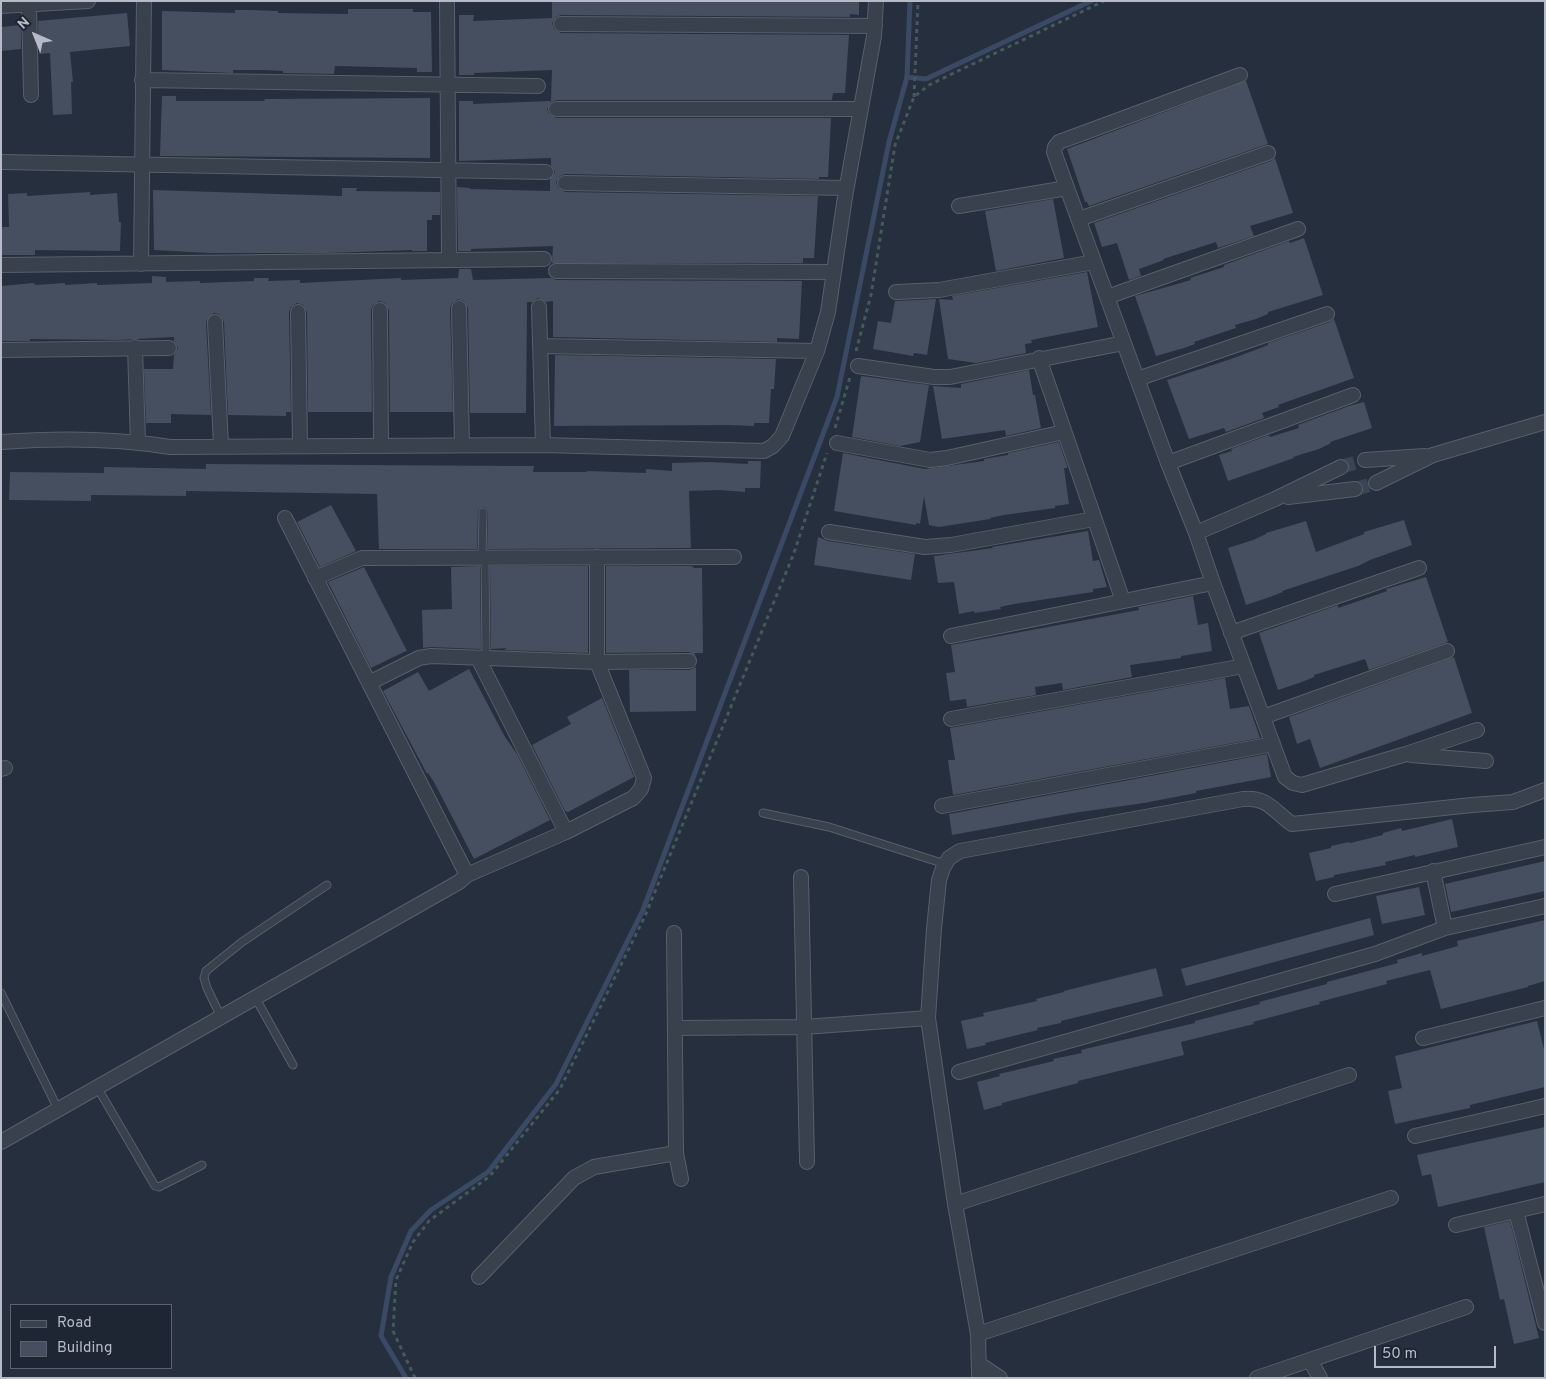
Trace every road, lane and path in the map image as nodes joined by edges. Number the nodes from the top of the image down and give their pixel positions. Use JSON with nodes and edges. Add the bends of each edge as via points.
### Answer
{"nodes":[{"id":1,"x":88,"y":1,"type":"edge"},
{"id":2,"x":144,"y":1,"type":"edge"},
{"id":3,"x":448,"y":1,"type":"edge"},
{"id":4,"x":876,"y":1,"type":"edge"},
{"id":5,"x":918,"y":1,"type":"edge"},
{"id":6,"x":1104,"y":1,"type":"edge"},
{"id":7,"x":29,"y":5,"type":"junction"},
{"id":8,"x":1,"y":6,"type":"edge"},
{"id":9,"x":561,"y":24,"type":"dead end"},
{"id":10,"x":875,"y":26,"type":"junction"},
{"id":11,"x":1240,"y":76,"type":"dead end"},
{"id":12,"x":142,"y":80,"type":"junction"},
{"id":13,"x":448,"y":85,"type":"junction"},
{"id":14,"x":538,"y":86,"type":"dead end"},
{"id":15,"x":31,"y":95,"type":"dead end"},
{"id":16,"x":914,"y":97,"type":"junction"},
{"id":17,"x":556,"y":109,"type":"dead end"},
{"id":18,"x":861,"y":109,"type":"junction"},
{"id":19,"x":1268,"y":153,"type":"dead end"},
{"id":20,"x":1,"y":162,"type":"edge"},
{"id":21,"x":142,"y":166,"type":"junction"},
{"id":22,"x":448,"y":171,"type":"junction"},
{"id":23,"x":546,"y":172,"type":"dead end"},
{"id":24,"x":565,"y":183,"type":"dead end"},
{"id":25,"x":846,"y":188,"type":"junction"},
{"id":26,"x":1067,"y":188,"type":"junction"},
{"id":27,"x":959,"y":206,"type":"dead end"},
{"id":28,"x":1079,"y":219,"type":"junction"},
{"id":29,"x":1298,"y":229,"type":"dead end"},
{"id":30,"x":544,"y":259,"type":"dead end"},
{"id":31,"x":449,"y":260,"type":"junction"},
{"id":32,"x":1094,"y":262,"type":"junction"},
{"id":33,"x":141,"y":264,"type":"junction"},
{"id":34,"x":1,"y":266,"type":"edge"},
{"id":35,"x":556,"y":271,"type":"dead end"},
{"id":36,"x":832,"y":272,"type":"junction"},
{"id":37,"x":896,"y":292,"type":"dead end"},
{"id":38,"x":1107,"y":297,"type":"junction"},
{"id":39,"x":539,"y":307,"type":"dead end"},
{"id":40,"x":459,"y":308,"type":"dead end"},
{"id":41,"x":380,"y":310,"type":"dead end"},
{"id":42,"x":298,"y":312,"type":"dead end"},
{"id":43,"x":1327,"y":314,"type":"dead end"},
{"id":44,"x":215,"y":322,"type":"dead end"},
{"id":45,"x":1124,"y":343,"type":"junction"},
{"id":46,"x":540,"y":346,"type":"junction"},
{"id":47,"x":135,"y":347,"type":"junction"},
{"id":48,"x":169,"y":348,"type":"dead end"},
{"id":49,"x":1,"y":350,"type":"edge"},
{"id":50,"x":817,"y":351,"type":"junction"},
{"id":51,"x":1039,"y":358,"type":"junction"},
{"id":52,"x":854,"y":366,"type":"junction"},
{"id":53,"x":1138,"y":379,"type":"junction"},
{"id":54,"x":1352,"y":394,"type":"dead end"},
{"id":55,"x":1545,"y":422,"type":"edge"},
{"id":56,"x":1064,"y":432,"type":"junction"},
{"id":57,"x":833,"y":441,"type":"junction"},
{"id":58,"x":1,"y":442,"type":"edge"},
{"id":59,"x":138,"y":442,"type":"junction"},
{"id":60,"x":300,"y":445,"type":"junction"},
{"id":61,"x":381,"y":445,"type":"junction"},
{"id":62,"x":462,"y":445,"type":"junction"},
{"id":63,"x":543,"y":445,"type":"junction"},
{"id":64,"x":221,"y":446,"type":"junction"},
{"id":65,"x":1433,"y":455,"type":"junction"},
{"id":66,"x":1365,"y":460,"type":"tunnel mouth"},
{"id":67,"x":1168,"y":463,"type":"junction"},
{"id":68,"x":1341,"y":467,"type":"tunnel mouth"},
{"id":69,"x":1376,"y":483,"type":"tunnel mouth"},
{"id":70,"x":1355,"y":489,"type":"tunnel mouth"},
{"id":71,"x":1275,"y":499,"type":"junction"},
{"id":72,"x":483,"y":512,"type":"dead end"},
{"id":73,"x":285,"y":518,"type":"dead end"},
{"id":74,"x":1094,"y":519,"type":"junction"},
{"id":75,"x":829,"y":532,"type":"dead end"},
{"id":76,"x":1196,"y":533,"type":"junction"},
{"id":77,"x":483,"y":557,"type":"junction"},
{"id":78,"x":598,"y":557,"type":"junction"},
{"id":79,"x":734,"y":557,"type":"dead end"},
{"id":80,"x":1420,"y":568,"type":"dead end"},
{"id":81,"x":315,"y":578,"type":"junction"},
{"id":82,"x":1212,"y":583,"type":"junction"},
{"id":83,"x":1123,"y":601,"type":"junction"},
{"id":84,"x":1231,"y":633,"type":"junction"},
{"id":85,"x":951,"y":636,"type":"dead end"},
{"id":86,"x":1448,"y":650,"type":"dead end"},
{"id":87,"x":482,"y":658,"type":"junction"},
{"id":88,"x":689,"y":661,"type":"dead end"},
{"id":89,"x":597,"y":662,"type":"junction"},
{"id":90,"x":1244,"y":666,"type":"junction"},
{"id":91,"x":369,"y":683,"type":"junction"},
{"id":92,"x":1263,"y":717,"type":"junction"},
{"id":93,"x":951,"y":720,"type":"dead end"},
{"id":94,"x":1477,"y":730,"type":"dead end"},
{"id":95,"x":1272,"y":744,"type":"junction"},
{"id":96,"x":1406,"y":754,"type":"junction"},
{"id":97,"x":1486,"y":761,"type":"dead end"},
{"id":98,"x":1545,"y":790,"type":"edge"},
{"id":99,"x":942,"y":806,"type":"dead end"},
{"id":100,"x":764,"y":813,"type":"dead end"},
{"id":101,"x":566,"y":832,"type":"junction"},
{"id":102,"x":1545,"y":847,"type":"edge"},
{"id":103,"x":945,"y":864,"type":"junction"},
{"id":104,"x":1433,"y":871,"type":"junction"},
{"id":105,"x":466,"y":874,"type":"junction"},
{"id":106,"x":801,"y":877,"type":"dead end"},
{"id":107,"x":327,"y":885,"type":"dead end"},
{"id":108,"x":1335,"y":894,"type":"dead end"},
{"id":109,"x":1545,"y":906,"type":"edge"},
{"id":110,"x":1444,"y":928,"type":"junction"},
{"id":111,"x":674,"y":933,"type":"dead end"},
{"id":112,"x":1,"y":993,"type":"edge"},
{"id":113,"x":255,"y":997,"type":"junction"},
{"id":114,"x":1545,"y":1008,"type":"edge"},
{"id":115,"x":221,"y":1017,"type":"junction"},
{"id":116,"x":928,"y":1018,"type":"junction"},
{"id":117,"x":804,"y":1027,"type":"junction"},
{"id":118,"x":675,"y":1028,"type":"junction"},
{"id":119,"x":1422,"y":1038,"type":"dead end"},
{"id":120,"x":293,"y":1065,"type":"dead end"},
{"id":121,"x":959,"y":1072,"type":"dead end"},
{"id":122,"x":1350,"y":1075,"type":"dead end"},
{"id":123,"x":97,"y":1087,"type":"junction"},
{"id":124,"x":1545,"y":1106,"type":"edge"},
{"id":125,"x":58,"y":1109,"type":"junction"},
{"id":126,"x":1415,"y":1136,"type":"dead end"},
{"id":127,"x":1,"y":1142,"type":"edge"},
{"id":128,"x":676,"y":1153,"type":"junction"},
{"id":129,"x":807,"y":1162,"type":"dead end"},
{"id":130,"x":202,"y":1165,"type":"dead end"},
{"id":131,"x":681,"y":1179,"type":"dead end"},
{"id":132,"x":1391,"y":1198,"type":"dead end"},
{"id":133,"x":955,"y":1204,"type":"junction"},
{"id":134,"x":1545,"y":1204,"type":"edge"},
{"id":135,"x":1516,"y":1211,"type":"junction"},
{"id":136,"x":1456,"y":1225,"type":"dead end"},
{"id":137,"x":479,"y":1277,"type":"dead end"},
{"id":138,"x":1466,"y":1307,"type":"dead end"},
{"id":139,"x":1545,"y":1323,"type":"edge"},
{"id":140,"x":978,"y":1334,"type":"junction"},
{"id":141,"x":1310,"y":1360,"type":"junction"},
{"id":142,"x":979,"y":1372,"type":"edge"},
{"id":143,"x":416,"y":1378,"type":"edge"},
{"id":144,"x":1000,"y":1378,"type":"edge"},
{"id":145,"x":1257,"y":1378,"type":"edge"},
{"id":146,"x":1320,"y":1378,"type":"edge"}],
"edges":[{"from":1,"to":7,"type":"street"},
{"from":2,"to":12,"type":"street"},
{"from":3,"to":13,"type":"street"},
{"from":4,"to":10,"type":"street"},
{"from":5,"to":16,"type":"path"},
{"from":6,"to":16,"type":"path","via":[[929,85]]},
{"from":7,"to":8,"type":"street"},
{"from":7,"to":15,"type":"street"},
{"from":9,"to":10,"type":"street"},
{"from":10,"to":18,"type":"street"},
{"from":11,"to":26,"type":"street","via":[[1059,142],[1054,152]]},
{"from":12,"to":13,"type":"street"},
{"from":12,"to":21,"type":"street"},
{"from":13,"to":14,"type":"street"},
{"from":13,"to":22,"type":"street"},
{"from":16,"to":52,"type":"path","via":[[895,145],[871,295]]},
{"from":17,"to":18,"type":"street"},
{"from":18,"to":25,"type":"street"},
{"from":19,"to":28,"type":"street"},
{"from":20,"to":21,"type":"street"},
{"from":21,"to":22,"type":"street"},
{"from":21,"to":33,"type":"street"},
{"from":22,"to":23,"type":"street"},
{"from":22,"to":31,"type":"street"},
{"from":24,"to":25,"type":"street"},
{"from":25,"to":36,"type":"street"},
{"from":26,"to":27,"type":"street"},
{"from":26,"to":28,"type":"street"},
{"from":28,"to":32,"type":"street"},
{"from":29,"to":38,"type":"street"},
{"from":30,"to":31,"type":"street"},
{"from":31,"to":33,"type":"street"},
{"from":32,"to":37,"type":"street","via":[[939,290]]},
{"from":32,"to":38,"type":"street"},
{"from":33,"to":34,"type":"street"},
{"from":35,"to":36,"type":"street"},
{"from":36,"to":50,"type":"street","via":[[828,312]]},
{"from":38,"to":45,"type":"street"},
{"from":39,"to":46,"type":"street"},
{"from":40,"to":62,"type":"street"},
{"from":41,"to":61,"type":"street"},
{"from":42,"to":60,"type":"street"},
{"from":43,"to":53,"type":"street"},
{"from":44,"to":64,"type":"street"},
{"from":45,"to":51,"type":"street"},
{"from":45,"to":53,"type":"street"},
{"from":46,"to":50,"type":"street"},
{"from":46,"to":63,"type":"street"},
{"from":47,"to":48,"type":"street"},
{"from":47,"to":49,"type":"street"},
{"from":47,"to":59,"type":"street"},
{"from":50,"to":63,"type":"street","via":[[782,436],[764,451]]},
{"from":51,"to":52,"type":"street","via":[[942,377]]},
{"from":51,"to":56,"type":"street"},
{"from":52,"to":57,"type":"path"},
{"from":53,"to":67,"type":"street"},
{"from":54,"to":67,"type":"street"},
{"from":55,"to":65,"type":"street"},
{"from":56,"to":57,"type":"street","via":[[930,460]]},
{"from":56,"to":74,"type":"street"},
{"from":57,"to":143,"type":"path","via":[[794,553],[645,916],[560,1089],[490,1176],[429,1221],[413,1242],[396,1280],[394,1330]]},
{"from":58,"to":59,"type":"street","via":[[47,438]]},
{"from":59,"to":64,"type":"street","via":[[170,447]]},
{"from":60,"to":61,"type":"street"},
{"from":60,"to":64,"type":"street"},
{"from":61,"to":62,"type":"street"},
{"from":62,"to":63,"type":"street"},
{"from":65,"to":66,"type":"street"},
{"from":65,"to":69,"type":"street"},
{"from":67,"to":76,"type":"street"},
{"from":68,"to":71,"type":"street"},
{"from":70,"to":71,"type":"street"},
{"from":71,"to":76,"type":"street"},
{"from":72,"to":77,"type":"lane"},
{"from":73,"to":81,"type":"street"},
{"from":74,"to":75,"type":"street","via":[[925,547]]},
{"from":74,"to":83,"type":"street"},
{"from":76,"to":82,"type":"street"},
{"from":77,"to":78,"type":"street"},
{"from":77,"to":81,"type":"street","via":[[362,558]]},
{"from":77,"to":87,"type":"lane"},
{"from":78,"to":79,"type":"street"},
{"from":78,"to":89,"type":"street"},
{"from":80,"to":84,"type":"street"},
{"from":81,"to":91,"type":"street"},
{"from":82,"to":83,"type":"street"},
{"from":82,"to":84,"type":"street"},
{"from":83,"to":85,"type":"street"},
{"from":84,"to":90,"type":"street"},
{"from":86,"to":92,"type":"street"},
{"from":87,"to":89,"type":"street"},
{"from":87,"to":91,"type":"street","via":[[419,658]]},
{"from":87,"to":101,"type":"street"},
{"from":88,"to":89,"type":"street"},
{"from":89,"to":101,"type":"street","via":[[644,778],[641,789],[633,798]]},
{"from":90,"to":92,"type":"street"},
{"from":90,"to":93,"type":"street"},
{"from":91,"to":105,"type":"street"},
{"from":92,"to":95,"type":"street"},
{"from":94,"to":96,"type":"street"},
{"from":95,"to":96,"type":"street","via":[[1285,776],[1302,785]]},
{"from":95,"to":99,"type":"street"},
{"from":96,"to":97,"type":"street"},
{"from":98,"to":103,"type":"street","via":[[1513,802],[1292,824],[1262,800],[1242,798],[960,851]]},
{"from":100,"to":103,"type":"lane","via":[[829,827]]},
{"from":101,"to":105,"type":"street"},
{"from":102,"to":104,"type":"street"},
{"from":103,"to":116,"type":"street","via":[[939,880]]},
{"from":104,"to":108,"type":"street"},
{"from":104,"to":110,"type":"street"},
{"from":105,"to":113,"type":"street","via":[[459,882]]},
{"from":106,"to":117,"type":"street"},
{"from":107,"to":115,"type":"lane","via":[[242,942],[206,971],[206,988]]},
{"from":109,"to":110,"type":"street"},
{"from":110,"to":121,"type":"street","via":[[1375,954]]},
{"from":111,"to":118,"type":"street"},
{"from":112,"to":125,"type":"lane"},
{"from":113,"to":115,"type":"street"},
{"from":113,"to":120,"type":"lane"},
{"from":114,"to":119,"type":"street"},
{"from":115,"to":123,"type":"street"},
{"from":116,"to":117,"type":"street"},
{"from":116,"to":133,"type":"street"},
{"from":117,"to":118,"type":"street"},
{"from":117,"to":129,"type":"street"},
{"from":118,"to":128,"type":"street"},
{"from":122,"to":133,"type":"street"},
{"from":123,"to":125,"type":"street"},
{"from":123,"to":130,"type":"lane","via":[[156,1186]]},
{"from":124,"to":126,"type":"street"},
{"from":125,"to":127,"type":"street"},
{"from":128,"to":131,"type":"street"},
{"from":128,"to":137,"type":"street","via":[[594,1167],[574,1178]]},
{"from":132,"to":140,"type":"street"},
{"from":133,"to":140,"type":"street"},
{"from":134,"to":135,"type":"street"},
{"from":135,"to":136,"type":"street"},
{"from":135,"to":139,"type":"street"},
{"from":138,"to":141,"type":"street"},
{"from":140,"to":142,"type":"street"},
{"from":141,"to":145,"type":"street"},
{"from":141,"to":146,"type":"street"},
{"from":142,"to":144,"type":"street"}]}
